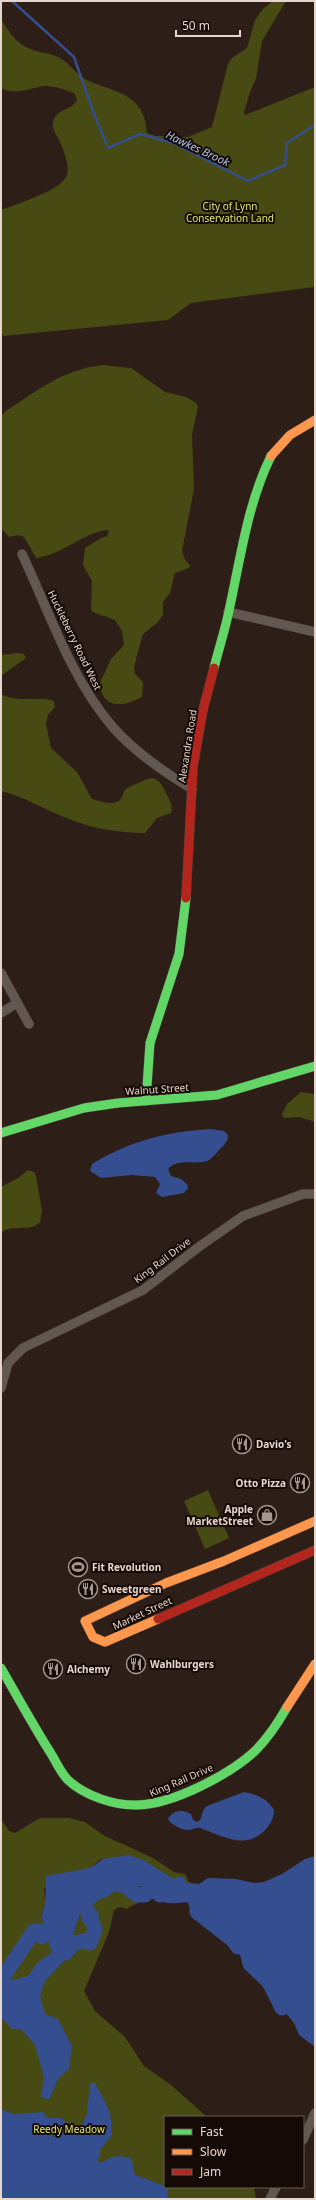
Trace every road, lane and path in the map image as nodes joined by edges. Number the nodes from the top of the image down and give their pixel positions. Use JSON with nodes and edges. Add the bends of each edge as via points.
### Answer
{"nodes":[{"id":1,"x":315,"y":420,"type":"edge"},
{"id":2,"x":22,"y":554,"type":"dead end"},
{"id":3,"x":228,"y":612,"type":"junction"},
{"id":4,"x":315,"y":632,"type":"edge"},
{"id":5,"x":192,"y":789,"type":"junction"},
{"id":6,"x":1,"y":973,"type":"edge"},
{"id":7,"x":17,"y":1003,"type":"junction"},
{"id":8,"x":1,"y":1013,"type":"edge"},
{"id":9,"x":29,"y":1024,"type":"dead end"},
{"id":10,"x":315,"y":1066,"type":"edge"},
{"id":11,"x":146,"y":1101,"type":"junction"},
{"id":12,"x":1,"y":1133,"type":"edge"},
{"id":13,"x":315,"y":1194,"type":"edge"},
{"id":14,"x":1,"y":1388,"type":"edge"},
{"id":15,"x":315,"y":1521,"type":"edge"},
{"id":16,"x":315,"y":1550,"type":"edge"},
{"id":17,"x":315,"y":1664,"type":"edge"},
{"id":18,"x":1,"y":1668,"type":"edge"},
{"id":19,"x":315,"y":2113,"type":"edge"},
{"id":20,"x":304,"y":2138,"type":"edge"},
{"id":21,"x":276,"y":2188,"type":"edge"},
{"id":22,"x":270,"y":2199,"type":"edge"}],
"edges":[{"from":1,"to":3,"type":"street","name":"Alexandra Road","via":[[290,434],[273,451],[261,476],[242,543]]},
{"from":2,"to":5,"type":"street","name":"Huckleberry Road West","via":[[89,695],[111,725],[155,766]]},
{"from":3,"to":4,"type":"street"},
{"from":3,"to":5,"type":"street","name":"Alexandra Road","via":[[204,710],[193,766]]},
{"from":5,"to":11,"type":"street","name":"Alexandra Road","via":[[186,901],[180,954],[150,1043]]},
{"from":6,"to":7,"type":"street"},
{"from":7,"to":8,"type":"street"},
{"from":7,"to":9,"type":"street"},
{"from":10,"to":11,"type":"street","name":"Walnut Street","via":[[217,1095]]},
{"from":11,"to":12,"type":"street","name":"Walnut Street","via":[[84,1108]]},
{"from":13,"to":14,"type":"street","name":"King Rail Drive","via":[[304,1194],[243,1216],[143,1290],[23,1348],[8,1363]]},
{"from":15,"to":16,"type":"street","name":"Market Street","via":[[85,1621],[93,1637],[105,1642]]},
{"from":17,"to":18,"type":"street","name":"King Rail Drive","via":[[272,1732],[246,1759],[230,1770],[180,1794],[154,1804],[133,1806],[116,1805],[105,1801],[67,1779],[30,1722]]},
{"from":19,"to":20,"type":"street"},
{"from":21,"to":22,"type":"street"}]}
